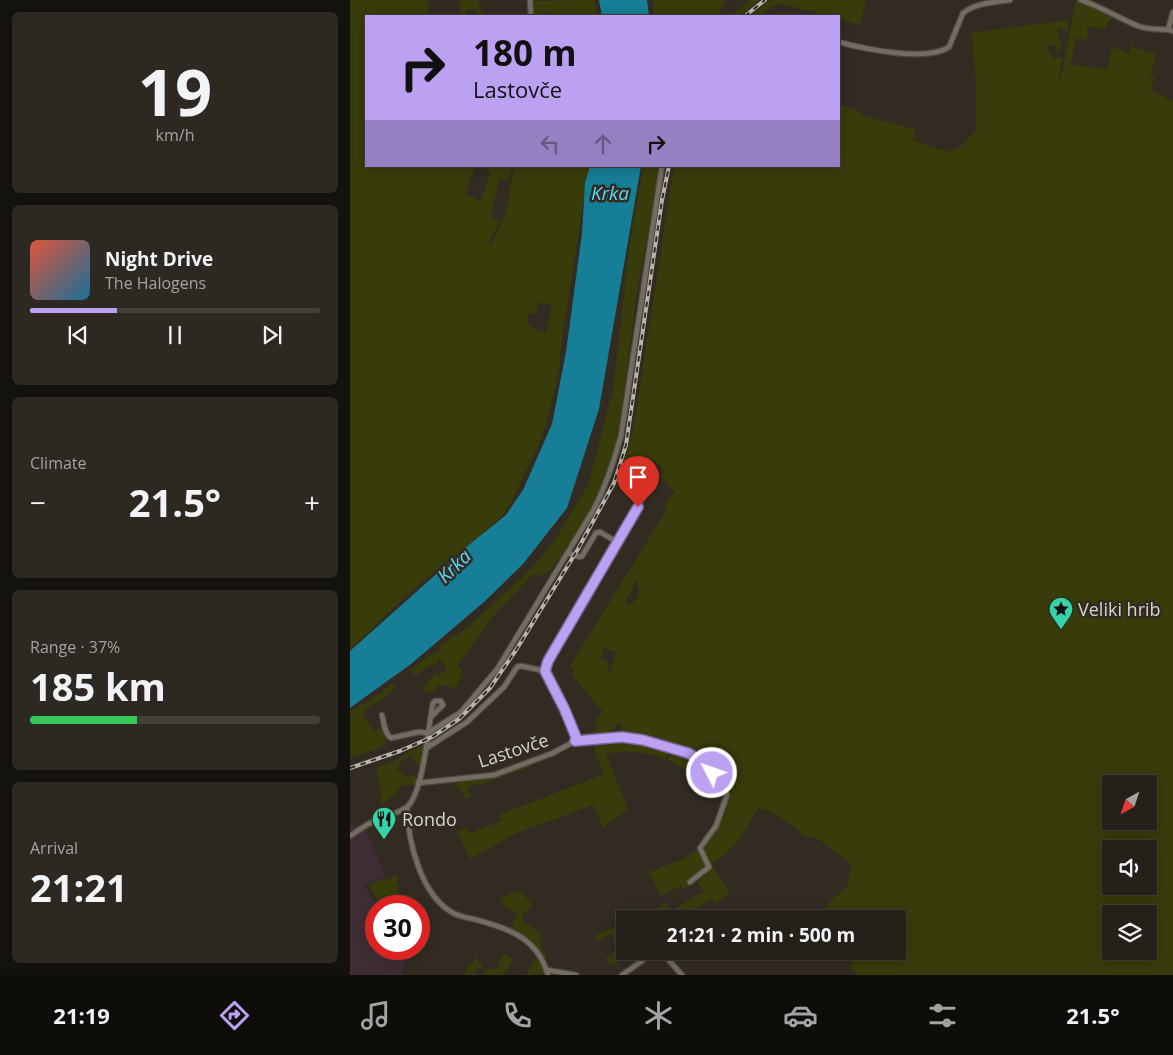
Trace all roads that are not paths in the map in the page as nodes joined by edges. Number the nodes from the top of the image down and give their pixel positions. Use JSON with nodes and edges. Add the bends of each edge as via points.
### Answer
{"nodes":[{"id":1,"x":530,"y":0,"type":"edge"},
{"id":2,"x":1010,"y":0,"type":"edge"},
{"id":3,"x":1081,"y":0,"type":"edge"},
{"id":4,"x":1173,"y":12,"type":"edge"},
{"id":5,"x":531,"y":15,"type":"edge"},
{"id":6,"x":1171,"y":31,"type":"edge"},
{"id":7,"x":840,"y":42,"type":"edge"},
{"id":8,"x":662,"y":167,"type":"edge"},
{"id":9,"x":656,"y":475,"type":"dead end"},
{"id":10,"x":617,"y":542,"type":"junction"},
{"id":11,"x":567,"y":553,"type":"junction"},
{"id":12,"x":545,"y":671,"type":"junction"},
{"id":13,"x":382,"y":715,"type":"dead end"},
{"id":14,"x":432,"y":716,"type":"dead end"},
{"id":15,"x":428,"y":733,"type":"junction"},
{"id":16,"x":575,"y":741,"type":"junction"},
{"id":17,"x":428,"y":747,"type":"junction"},
{"id":18,"x":418,"y":783,"type":"junction"},
{"id":19,"x":407,"y":807,"type":"junction"},
{"id":20,"x":350,"y":836,"type":"edge"},
{"id":21,"x":690,"y":882,"type":"dead end"},
{"id":22,"x":669,"y":960,"type":"edge"},
{"id":23,"x":642,"y":961,"type":"dead end"},
{"id":24,"x":548,"y":973,"type":"edge"},
{"id":25,"x":576,"y":975,"type":"edge"},
{"id":26,"x":622,"y":975,"type":"edge"},
{"id":27,"x":682,"y":975,"type":"edge"}],
"edges":[{"from":1,"to":5,"type":"street"},
{"from":2,"to":7,"type":"street","via":[[977,5],[968,10],[949,47],[937,53],[917,54]]},
{"from":3,"to":6,"type":"street","via":[[1139,26]]},
{"from":4,"to":6,"type":"street"},
{"from":8,"to":11,"type":"street","via":[[614,465],[594,508]]},
{"from":9,"to":10,"type":"street"},
{"from":10,"to":11,"type":"street","via":[[600,532],[596,533],[582,556]]},
{"from":10,"to":12,"type":"street"},
{"from":11,"to":15,"type":"street","via":[[498,668],[461,712]]},
{"from":12,"to":16,"type":"street","name":"Lastovče","via":[[564,708]]},
{"from":12,"to":17,"type":"street","via":[[517,667],[504,687],[467,722]]},
{"from":13,"to":15,"type":"street","via":[[390,738]]},
{"from":14,"to":15,"type":"street"},
{"from":15,"to":17,"type":"street"},
{"from":16,"to":18,"type":"street","name":"Lastovče","via":[[553,753],[494,775]]},
{"from":16,"to":21,"type":"street","via":[[622,737],[675,749],[700,760],[725,786],[727,795],[716,826],[700,848],[709,867]]},
{"from":17,"to":18,"type":"street"},
{"from":18,"to":19,"type":"street"},
{"from":19,"to":20,"type":"street"},
{"from":19,"to":24,"type":"street","via":[[407,822],[416,857],[431,893],[455,914],[495,925],[524,938],[537,951]]},
{"from":22,"to":27,"type":"street"},
{"from":23,"to":26,"type":"street"},
{"from":24,"to":25,"type":"street"}]}
